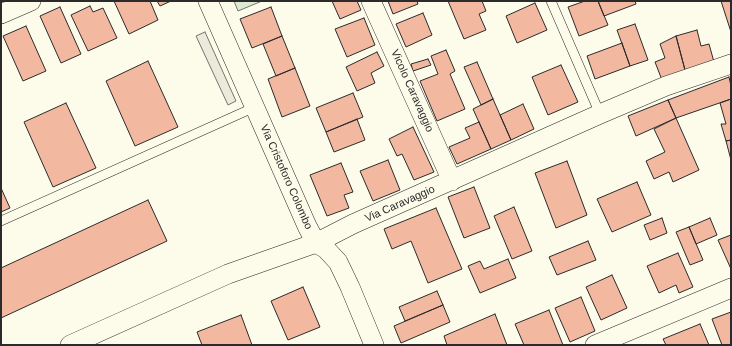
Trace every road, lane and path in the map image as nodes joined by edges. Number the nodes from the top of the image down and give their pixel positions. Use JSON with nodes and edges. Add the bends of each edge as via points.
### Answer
{"nodes":[{"id":1,"x":31,"y":1,"type":"edge"},
{"id":2,"x":208,"y":1,"type":"edge"},
{"id":3,"x":372,"y":1,"type":"edge"},
{"id":4,"x":551,"y":1,"type":"edge"},
{"id":5,"x":1,"y":14,"type":"edge"},
{"id":6,"x":731,"y":64,"type":"edge"},
{"id":7,"x":255,"y":107,"type":"junction"},
{"id":8,"x":600,"y":114,"type":"junction"},
{"id":9,"x":452,"y":181,"type":"junction"},
{"id":10,"x":1,"y":221,"type":"edge"},
{"id":11,"x":316,"y":243,"type":"junction"},
{"id":12,"x":731,"y":288,"type":"edge"},
{"id":13,"x":70,"y":345,"type":"edge"},
{"id":14,"x":374,"y":345,"type":"edge"},
{"id":15,"x":595,"y":345,"type":"edge"}],
"edges":[{"from":1,"to":5,"type":"street"},
{"from":2,"to":7,"type":"street","name":"Via Cristoforo Colombo"},
{"from":3,"to":9,"type":"street","name":"Vicolo Caravaggio"},
{"from":4,"to":8,"type":"lane"},
{"from":6,"to":8,"type":"street","name":"Via Caravaggio","via":[[666,86]]},
{"from":7,"to":10,"type":"lane"},
{"from":7,"to":11,"type":"street","name":"Via Cristoforo Colombo"},
{"from":8,"to":9,"type":"street","name":"Via Caravaggio"},
{"from":9,"to":11,"type":"street","name":"Via Caravaggio"},
{"from":11,"to":13,"type":"street","name":"Via Caravaggio","via":[[228,274]]},
{"from":11,"to":14,"type":"street","name":"Via Cristoforo Colombo","via":[[338,262]]},
{"from":12,"to":15,"type":"street"}]}
